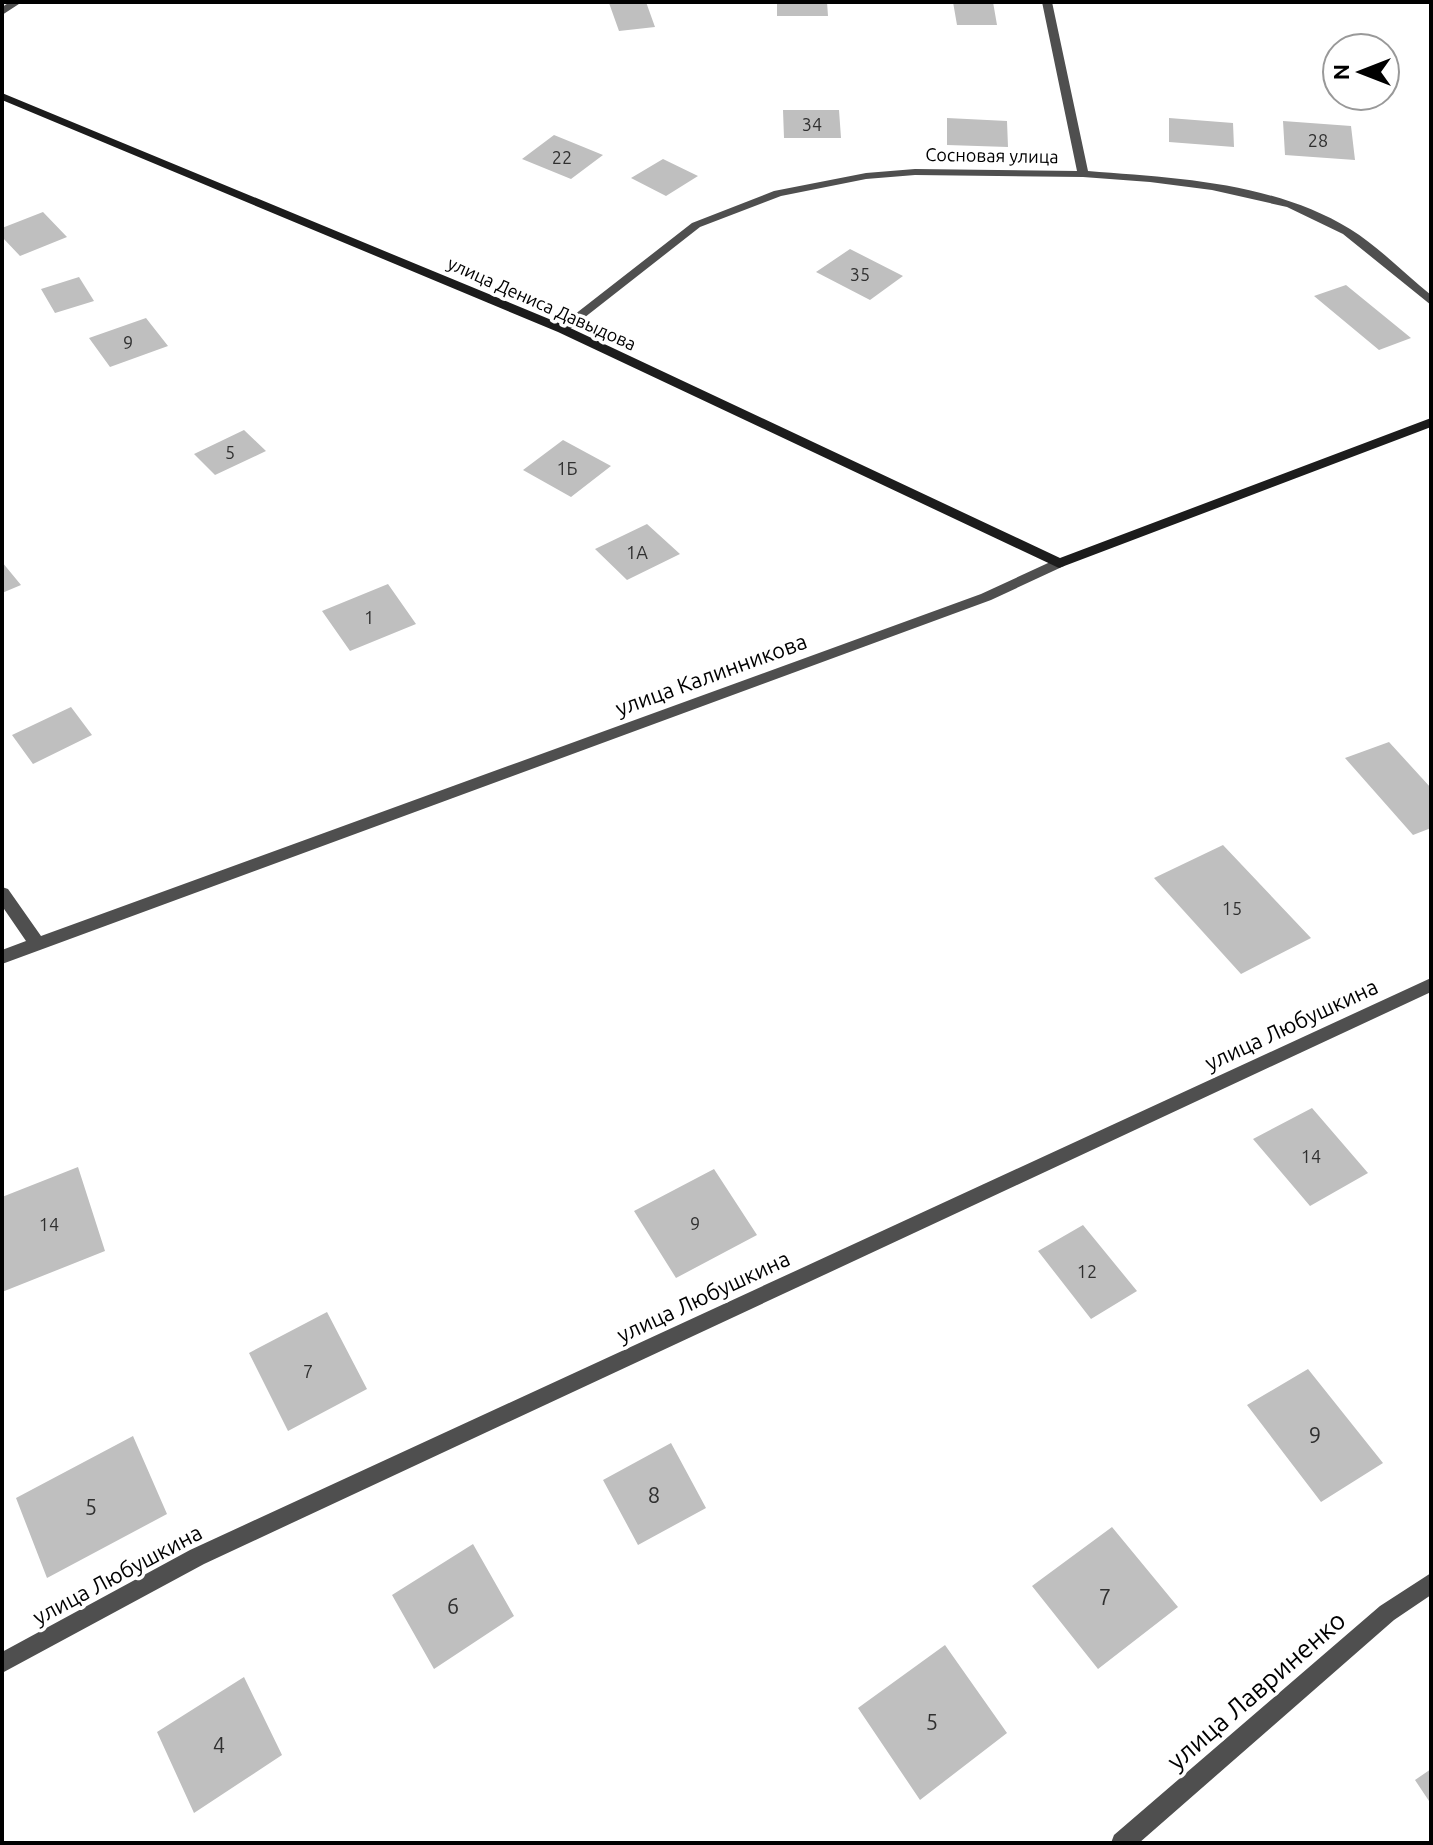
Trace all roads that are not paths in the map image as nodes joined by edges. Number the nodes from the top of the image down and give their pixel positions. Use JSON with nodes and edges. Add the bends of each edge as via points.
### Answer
{"nodes":[{"id":1,"x":17,"y":2,"type":"edge"},
{"id":2,"x":1047,"y":2,"type":"edge"},
{"id":3,"x":2,"y":12,"type":"edge"},
{"id":4,"x":2,"y":96,"type":"edge"},
{"id":5,"x":1083,"y":174,"type":"junction"},
{"id":6,"x":1431,"y":301,"type":"edge"},
{"id":7,"x":562,"y":329,"type":"junction"},
{"id":8,"x":1431,"y":422,"type":"edge"},
{"id":9,"x":1059,"y":563,"type":"junction"},
{"id":10,"x":2,"y":893,"type":"edge"},
{"id":11,"x":37,"y":944,"type":"junction"},
{"id":12,"x":2,"y":957,"type":"edge"},
{"id":13,"x":1431,"y":985,"type":"edge"},
{"id":14,"x":1431,"y":1583,"type":"edge"},
{"id":15,"x":2,"y":1663,"type":"edge"},
{"id":16,"x":1122,"y":1843,"type":"edge"}],
"edges":[{"from":1,"to":3,"type":"street"},
{"from":2,"to":5,"type":"street"},
{"from":4,"to":7,"type":"main road","name":"улица Дениса Давыдова"},
{"from":5,"to":6,"type":"street","name":"Сосновая улица","via":[[1212,187],[1291,204],[1347,232]]},
{"from":5,"to":7,"type":"street","name":"Сосновая улица","via":[[915,172],[778,193],[696,225]]},
{"from":7,"to":9,"type":"main road","name":"улица Дениса Давыдова"},
{"from":8,"to":9,"type":"main road","name":"улица Калинникова"},
{"from":9,"to":11,"type":"street","name":"улица Калинникова","via":[[986,597]]},
{"from":10,"to":11,"type":"street"},
{"from":11,"to":12,"type":"street","name":"улица Калинникова"},
{"from":13,"to":15,"type":"street","name":"улица Любушкина","via":[[197,1557]]},
{"from":14,"to":16,"type":"street","name":"улица Лавриненко","via":[[1387,1613]]}]}
